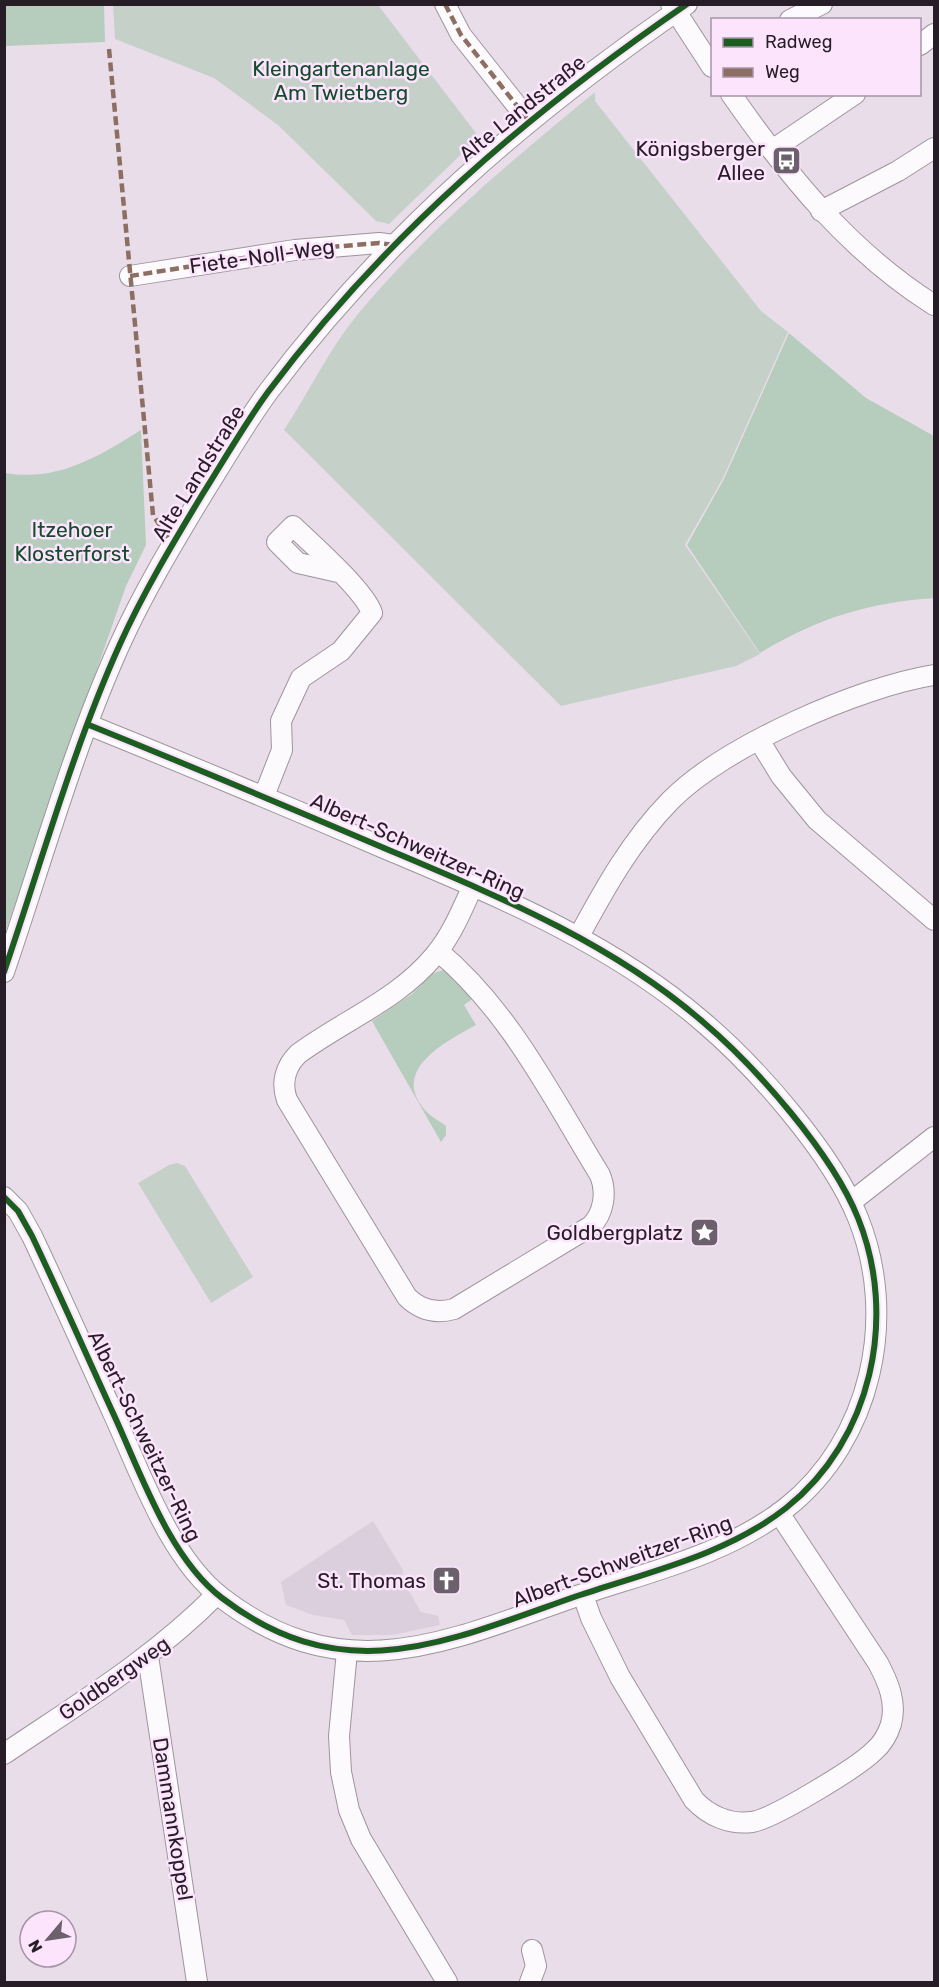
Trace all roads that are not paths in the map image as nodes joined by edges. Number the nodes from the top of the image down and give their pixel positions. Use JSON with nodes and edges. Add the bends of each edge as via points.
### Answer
{"nodes":[{"id":1,"x":445,"y":4,"type":"edge"},
{"id":2,"x":822,"y":4,"type":"edge"},
{"id":3,"x":678,"y":7,"type":"edge"},
{"id":4,"x":794,"y":18,"type":"edge"},
{"id":5,"x":934,"y":34,"type":"edge"},
{"id":6,"x":921,"y":44,"type":"edge"},
{"id":7,"x":711,"y":65,"type":"edge"},
{"id":8,"x":732,"y":96,"type":"edge"},
{"id":9,"x":852,"y":96,"type":"edge"},
{"id":10,"x":529,"y":121,"type":"junction"},
{"id":11,"x":934,"y":148,"type":"edge"},
{"id":12,"x":772,"y":150,"type":"junction"},
{"id":13,"x":821,"y":211,"type":"junction"},
{"id":14,"x":394,"y":245,"type":"junction"},
{"id":15,"x":130,"y":276,"type":"dead end"},
{"id":16,"x":934,"y":305,"type":"edge"},
{"id":17,"x":338,"y":572,"type":"dead end"},
{"id":18,"x":934,"y":675,"type":"edge"},
{"id":19,"x":89,"y":725,"type":"junction"},
{"id":20,"x":759,"y":740,"type":"junction"},
{"id":21,"x":264,"y":796,"type":"junction"},
{"id":22,"x":473,"y":886,"type":"junction"},
{"id":23,"x":934,"y":920,"type":"edge"},
{"id":24,"x":579,"y":936,"type":"junction"},
{"id":25,"x":438,"y":951,"type":"junction"},
{"id":26,"x":4,"y":972,"type":"edge"},
{"id":27,"x":934,"y":1137,"type":"edge"},
{"id":28,"x":4,"y":1197,"type":"edge"},
{"id":29,"x":851,"y":1202,"type":"junction"},
{"id":30,"x":779,"y":1513,"type":"junction"},
{"id":31,"x":217,"y":1594,"type":"junction"},
{"id":32,"x":583,"y":1594,"type":"junction"},
{"id":33,"x":347,"y":1651,"type":"junction"},
{"id":34,"x":148,"y":1656,"type":"junction"},
{"id":35,"x":4,"y":1754,"type":"edge"},
{"id":36,"x":532,"y":1950,"type":"dead end"},
{"id":37,"x":197,"y":1983,"type":"edge"},
{"id":38,"x":447,"y":1983,"type":"edge"},
{"id":39,"x":530,"y":1983,"type":"edge"}],
"edges":[{"from":1,"to":10,"type":"street","via":[[461,35]]},
{"from":2,"to":4,"type":"street"},
{"from":3,"to":7,"type":"street"},
{"from":3,"to":10,"type":"street","name":"Alte Landstraße"},
{"from":5,"to":6,"type":"street"},
{"from":8,"to":12,"type":"street"},
{"from":9,"to":12,"type":"street"},
{"from":10,"to":14,"type":"street","name":"Alte Landstraße","via":[[425,212]]},
{"from":11,"to":13,"type":"street"},
{"from":12,"to":13,"type":"street"},
{"from":13,"to":16,"type":"street","via":[[881,267]]},
{"from":14,"to":15,"type":"street","name":"Fiete-Noll-Weg","via":[[295,250]]},
{"from":14,"to":19,"type":"street","name":"Alte Landstraße","via":[[288,367],[225,459],[136,611]]},
{"from":17,"to":21,"type":"street","via":[[366,601],[372,614],[341,651],[301,678],[281,722],[282,750]]},
{"from":18,"to":20,"type":"street","via":[[855,697]]},
{"from":19,"to":21,"type":"street","name":"Albert-Schweitzer-Ring"},
{"from":19,"to":26,"type":"street","name":"Alte Landstraße"},
{"from":20,"to":23,"type":"street","via":[[781,776],[817,820]]},
{"from":20,"to":24,"type":"street","via":[[700,777],[665,807],[623,858]]},
{"from":21,"to":22,"type":"street","name":"Albert-Schweitzer-Ring"},
{"from":22,"to":24,"type":"street","name":"Albert-Schweitzer-Ring"},
{"from":22,"to":25,"type":"street"},
{"from":24,"to":29,"type":"street","name":"Albert-Schweitzer-Ring","via":[[699,1018],[751,1067],[820,1154]]},
{"from":25,"to":25,"type":"street","via":[[480,989],[503,1019],[600,1175],[604,1199],[591,1226],[454,1309],[436,1312],[417,1306],[407,1297],[287,1100],[284,1084],[297,1054],[400,990]]},
{"from":27,"to":29,"type":"street"},
{"from":28,"to":31,"type":"street","name":"Albert-Schweitzer-Ring","via":[[18,1211],[32,1236],[166,1527],[187,1560]]},
{"from":29,"to":30,"type":"street","name":"Albert-Schweitzer-Ring","via":[[868,1249],[875,1289],[877,1330],[870,1373],[859,1409],[838,1447],[813,1482]]},
{"from":30,"to":32,"type":"street","name":"Albert-Schweitzer-Ring","via":[[737,1539],[698,1556]]},
{"from":30,"to":32,"type":"street","via":[[878,1663],[890,1688],[893,1707],[888,1732],[873,1753],[763,1819],[732,1822],[710,1813],[694,1800],[620,1677]]},
{"from":31,"to":33,"type":"street","name":"Albert-Schweitzer-Ring","via":[[284,1635]]},
{"from":31,"to":34,"type":"street","name":"Goldbergweg"},
{"from":32,"to":33,"type":"street","name":"Albert-Schweitzer-Ring","via":[[455,1639],[397,1650]]},
{"from":33,"to":38,"type":"street","via":[[339,1736],[349,1810],[361,1839]]},
{"from":34,"to":35,"type":"street","name":"Goldbergweg"},
{"from":34,"to":37,"type":"street","name":"Dammannkoppel"},
{"from":36,"to":39,"type":"street","via":[[536,1966]]}]}
